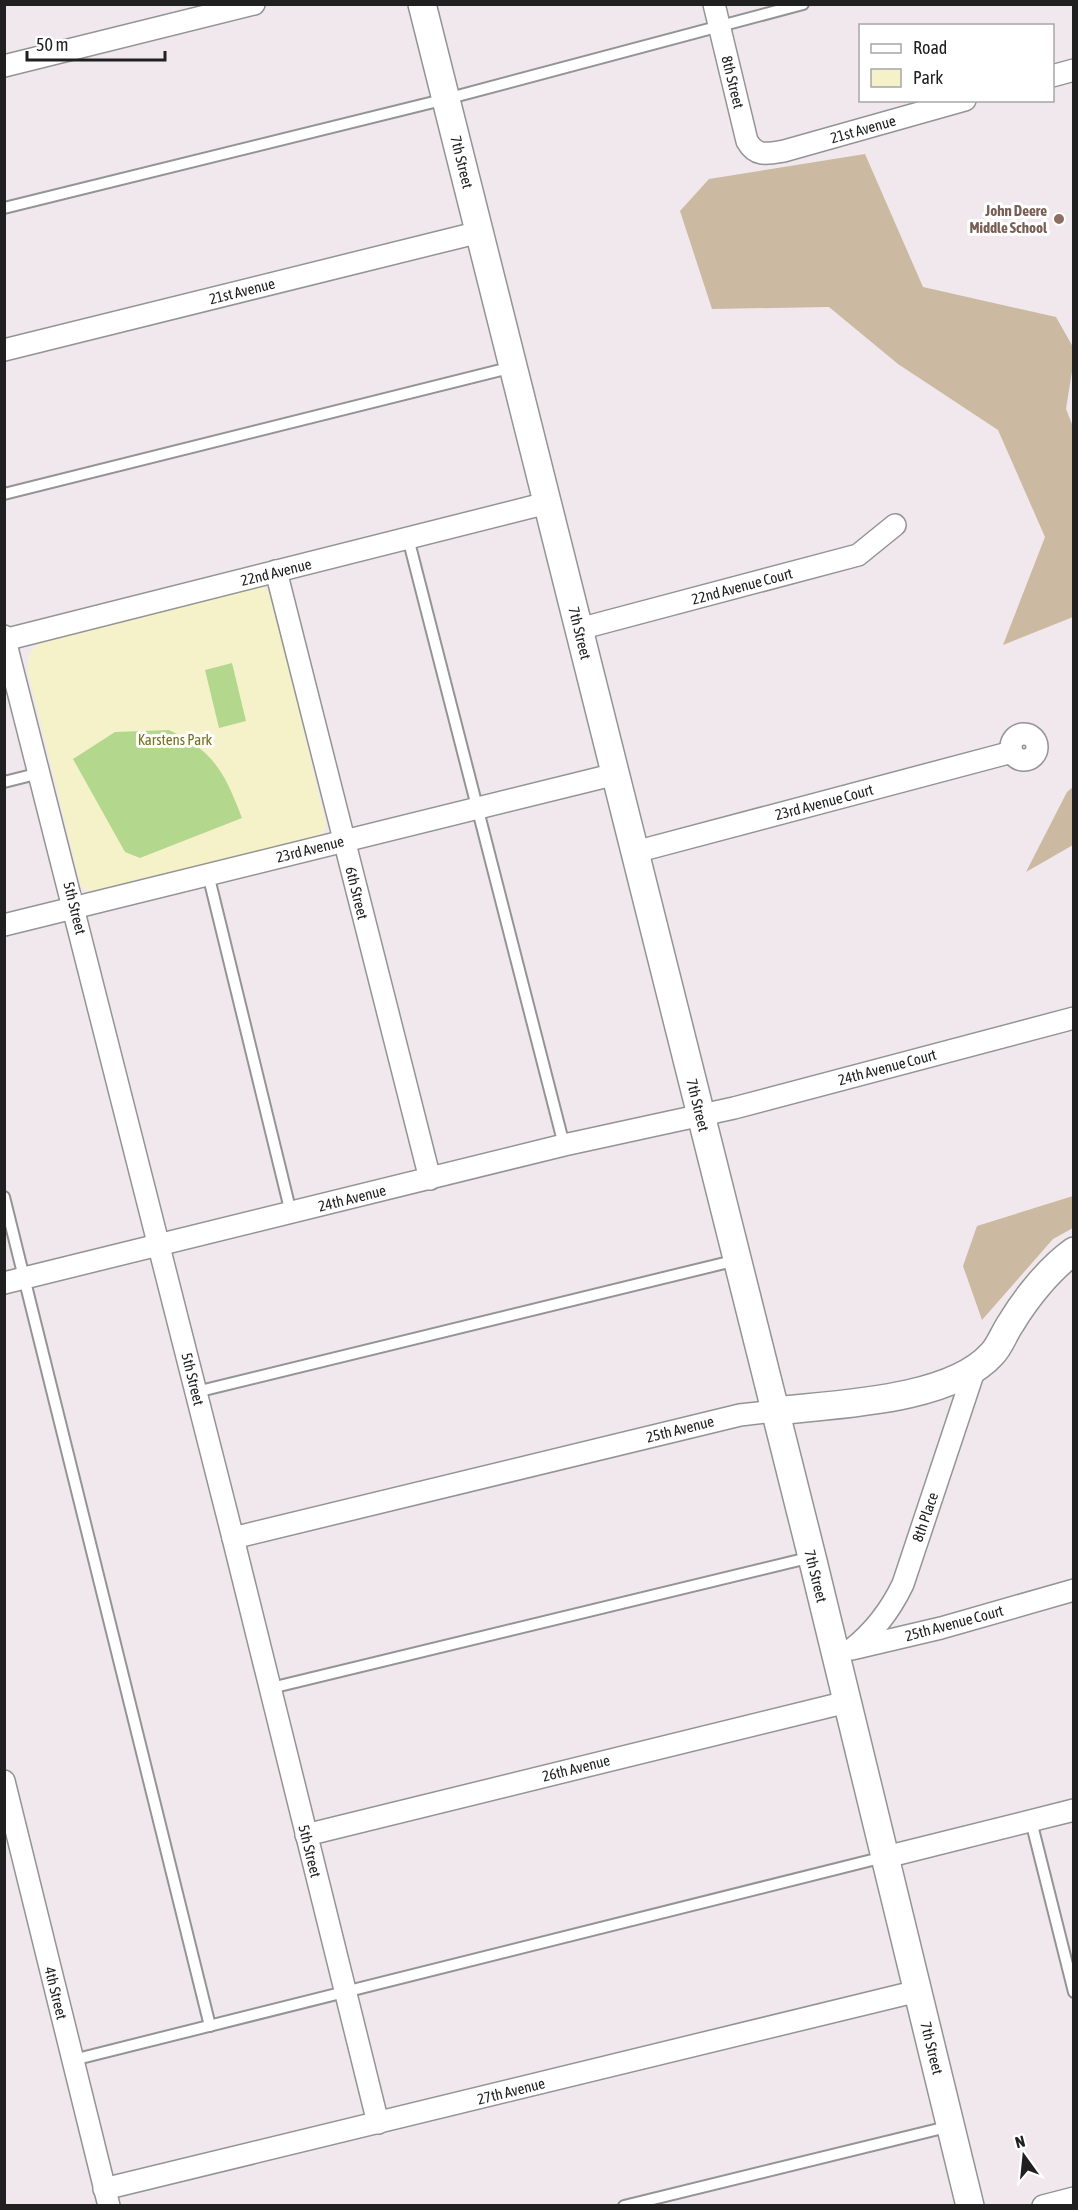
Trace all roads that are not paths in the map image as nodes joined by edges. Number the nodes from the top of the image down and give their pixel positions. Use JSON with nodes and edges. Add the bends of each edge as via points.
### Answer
{"nodes":[{"id":1,"x":254,"y":4,"type":"edge"},
{"id":2,"x":422,"y":4,"type":"edge"},
{"id":3,"x":714,"y":4,"type":"edge"},
{"id":4,"x":803,"y":4,"type":"edge"},
{"id":5,"x":720,"y":27,"type":"junction"},
{"id":6,"x":4,"y":66,"type":"edge"},
{"id":7,"x":1074,"y":70,"type":"edge"},
{"id":8,"x":1054,"y":76,"type":"edge"},
{"id":9,"x":446,"y":99,"type":"junction"},
{"id":10,"x":958,"y":102,"type":"edge"},
{"id":11,"x":760,"y":154,"type":"joint"},
{"id":12,"x":4,"y":208,"type":"edge"},
{"id":13,"x":480,"y":232,"type":"junction"},
{"id":14,"x":4,"y":350,"type":"edge"},
{"id":15,"x":513,"y":367,"type":"junction"},
{"id":16,"x":4,"y":494,"type":"edge"},
{"id":17,"x":547,"y":503,"type":"junction"},
{"id":18,"x":895,"y":525,"type":"dead end"},
{"id":19,"x":408,"y":538,"type":"junction"},
{"id":20,"x":276,"y":571,"type":"junction"},
{"id":21,"x":579,"y":629,"type":"junction"},
{"id":22,"x":5,"y":638,"type":"edge"},
{"id":23,"x":1012,"y":752,"type":"dead end"},
{"id":24,"x":40,"y":773,"type":"junction"},
{"id":25,"x":616,"y":774,"type":"junction"},
{"id":26,"x":4,"y":782,"type":"edge"},
{"id":27,"x":476,"y":808,"type":"junction"},
{"id":28,"x":344,"y":841,"type":"junction"},
{"id":29,"x":635,"y":852,"type":"junction"},
{"id":30,"x":208,"y":874,"type":"junction"},
{"id":31,"x":75,"y":907,"type":"junction"},
{"id":32,"x":4,"y":925,"type":"edge"},
{"id":33,"x":1074,"y":1018,"type":"edge"},
{"id":34,"x":700,"y":1114,"type":"junction"},
{"id":35,"x":564,"y":1145,"type":"junction"},
{"id":36,"x":430,"y":1179,"type":"junction"},
{"id":37,"x":4,"y":1197,"type":"edge"},
{"id":38,"x":291,"y":1213,"type":"junction"},
{"id":39,"x":160,"y":1246,"type":"junction"},
{"id":40,"x":1074,"y":1251,"type":"edge"},
{"id":41,"x":737,"y":1260,"type":"junction"},
{"id":42,"x":14,"y":1280,"type":"edge"},
{"id":43,"x":974,"y":1371,"type":"junction"},
{"id":44,"x":196,"y":1392,"type":"junction"},
{"id":45,"x":775,"y":1411,"type":"junction"},
{"id":46,"x":234,"y":1538,"type":"junction"},
{"id":47,"x":812,"y":1557,"type":"junction"},
{"id":48,"x":1074,"y":1590,"type":"edge"},
{"id":49,"x":843,"y":1652,"type":"junction"},
{"id":50,"x":271,"y":1689,"type":"junction"},
{"id":51,"x":847,"y":1702,"type":"junction"},
{"id":52,"x":4,"y":1781,"type":"edge"},
{"id":53,"x":1074,"y":1810,"type":"edge"},
{"id":54,"x":1031,"y":1821,"type":"junction"},
{"id":55,"x":10,"y":1830,"type":"edge"},
{"id":56,"x":306,"y":1834,"type":"junction"},
{"id":57,"x":886,"y":1857,"type":"junction"},
{"id":58,"x":918,"y":1991,"type":"junction"},
{"id":59,"x":346,"y":1992,"type":"junction"},
{"id":60,"x":1074,"y":1992,"type":"edge"},
{"id":61,"x":210,"y":2026,"type":"junction"},
{"id":62,"x":73,"y":2060,"type":"junction"},
{"id":63,"x":378,"y":2124,"type":"junction"},
{"id":64,"x":951,"y":2126,"type":"junction"},
{"id":65,"x":107,"y":2197,"type":"edge"},
{"id":66,"x":1074,"y":2198,"type":"edge"},
{"id":67,"x":624,"y":2205,"type":"edge"},
{"id":68,"x":970,"y":2205,"type":"edge"},
{"id":69,"x":1044,"y":2205,"type":"edge"}],
"edges":[{"from":1,"to":6,"type":"street"},
{"from":2,"to":9,"type":"street","name":"7th Street"},
{"from":3,"to":5,"type":"street","name":"8th Street"},
{"from":4,"to":5,"type":"lane"},
{"from":5,"to":9,"type":"lane"},
{"from":5,"to":11,"type":"street","name":"8th Street","via":[[747,141]]},
{"from":7,"to":8,"type":"street"},
{"from":9,"to":12,"type":"lane"},
{"from":9,"to":13,"type":"street","name":"7th Street"},
{"from":10,"to":11,"type":"street","name":"21st Avenue","via":[[784,151]]},
{"from":13,"to":14,"type":"street","name":"21st Avenue"},
{"from":13,"to":15,"type":"street","name":"7th Street"},
{"from":15,"to":16,"type":"lane"},
{"from":15,"to":17,"type":"street","name":"7th Street"},
{"from":17,"to":19,"type":"street","name":"22nd Avenue"},
{"from":17,"to":21,"type":"street","name":"7th Street"},
{"from":18,"to":21,"type":"street","name":"22nd Avenue Court","via":[[858,555]]},
{"from":19,"to":20,"type":"street","name":"22nd Avenue"},
{"from":19,"to":27,"type":"lane"},
{"from":20,"to":22,"type":"street","name":"22nd Avenue"},
{"from":20,"to":28,"type":"street","name":"6th Street"},
{"from":21,"to":25,"type":"street","name":"7th Street"},
{"from":22,"to":24,"type":"street","name":"5th Street"},
{"from":23,"to":29,"type":"street","name":"23rd Avenue Court"},
{"from":24,"to":26,"type":"lane"},
{"from":24,"to":31,"type":"street","name":"5th Street"},
{"from":25,"to":27,"type":"street","name":"23rd Avenue"},
{"from":25,"to":29,"type":"street","name":"7th Street"},
{"from":27,"to":28,"type":"street","name":"23rd Avenue"},
{"from":27,"to":35,"type":"lane"},
{"from":28,"to":30,"type":"street","name":"23rd Avenue"},
{"from":28,"to":36,"type":"street","name":"6th Street"},
{"from":29,"to":34,"type":"street","name":"7th Street"},
{"from":30,"to":31,"type":"street","name":"23rd Avenue"},
{"from":30,"to":38,"type":"lane"},
{"from":31,"to":32,"type":"street","name":"23rd Avenue"},
{"from":31,"to":39,"type":"street","name":"5th Street"},
{"from":33,"to":34,"type":"street","name":"24th Avenue Court"},
{"from":34,"to":35,"type":"street","name":"24th Avenue"},
{"from":34,"to":41,"type":"street","name":"7th Street"},
{"from":35,"to":36,"type":"street","name":"24th Avenue"},
{"from":36,"to":38,"type":"street","name":"24th Avenue"},
{"from":37,"to":42,"type":"lane"},
{"from":38,"to":39,"type":"street","name":"24th Avenue"},
{"from":39,"to":42,"type":"street","name":"24th Avenue"},
{"from":39,"to":44,"type":"street","name":"5th Street"},
{"from":40,"to":43,"type":"street","name":"25th Avenue","via":[[1011,1322],[994,1353]]},
{"from":41,"to":44,"type":"lane"},
{"from":41,"to":45,"type":"street","name":"7th Street"},
{"from":42,"to":61,"type":"lane"},
{"from":43,"to":45,"type":"street","name":"25th Avenue","via":[[927,1389]]},
{"from":43,"to":49,"type":"street","name":"8th Place","via":[[903,1584],[887,1614],[869,1636]]},
{"from":44,"to":46,"type":"street","name":"5th Street"},
{"from":45,"to":46,"type":"street","name":"25th Avenue","via":[[740,1414]]},
{"from":45,"to":47,"type":"street","name":"7th Street"},
{"from":46,"to":50,"type":"street","name":"5th Street"},
{"from":47,"to":49,"type":"street","name":"7th Street"},
{"from":47,"to":50,"type":"lane"},
{"from":48,"to":49,"type":"street","name":"25th Avenue Court"},
{"from":49,"to":51,"type":"street","name":"7th Street"},
{"from":50,"to":56,"type":"street","name":"5th Street"},
{"from":51,"to":56,"type":"street","name":"26th Avenue"},
{"from":51,"to":57,"type":"street","name":"7th Street"},
{"from":52,"to":55,"type":"street","name":"4th Street"},
{"from":53,"to":54,"type":"street"},
{"from":54,"to":57,"type":"street"},
{"from":54,"to":60,"type":"lane"},
{"from":55,"to":62,"type":"street","name":"4th Street"},
{"from":56,"to":59,"type":"street","name":"5th Street"},
{"from":57,"to":58,"type":"street","name":"7th Street"},
{"from":57,"to":59,"type":"lane"},
{"from":58,"to":63,"type":"street","name":"27th Avenue"},
{"from":58,"to":64,"type":"street","name":"7th Street"},
{"from":59,"to":61,"type":"lane"},
{"from":59,"to":63,"type":"street","name":"5th Street"},
{"from":61,"to":62,"type":"lane"},
{"from":62,"to":65,"type":"street","name":"4th Street"},
{"from":63,"to":65,"type":"street","name":"27th Avenue"},
{"from":64,"to":67,"type":"lane"},
{"from":64,"to":68,"type":"street","name":"7th Street"},
{"from":66,"to":69,"type":"street"}]}
